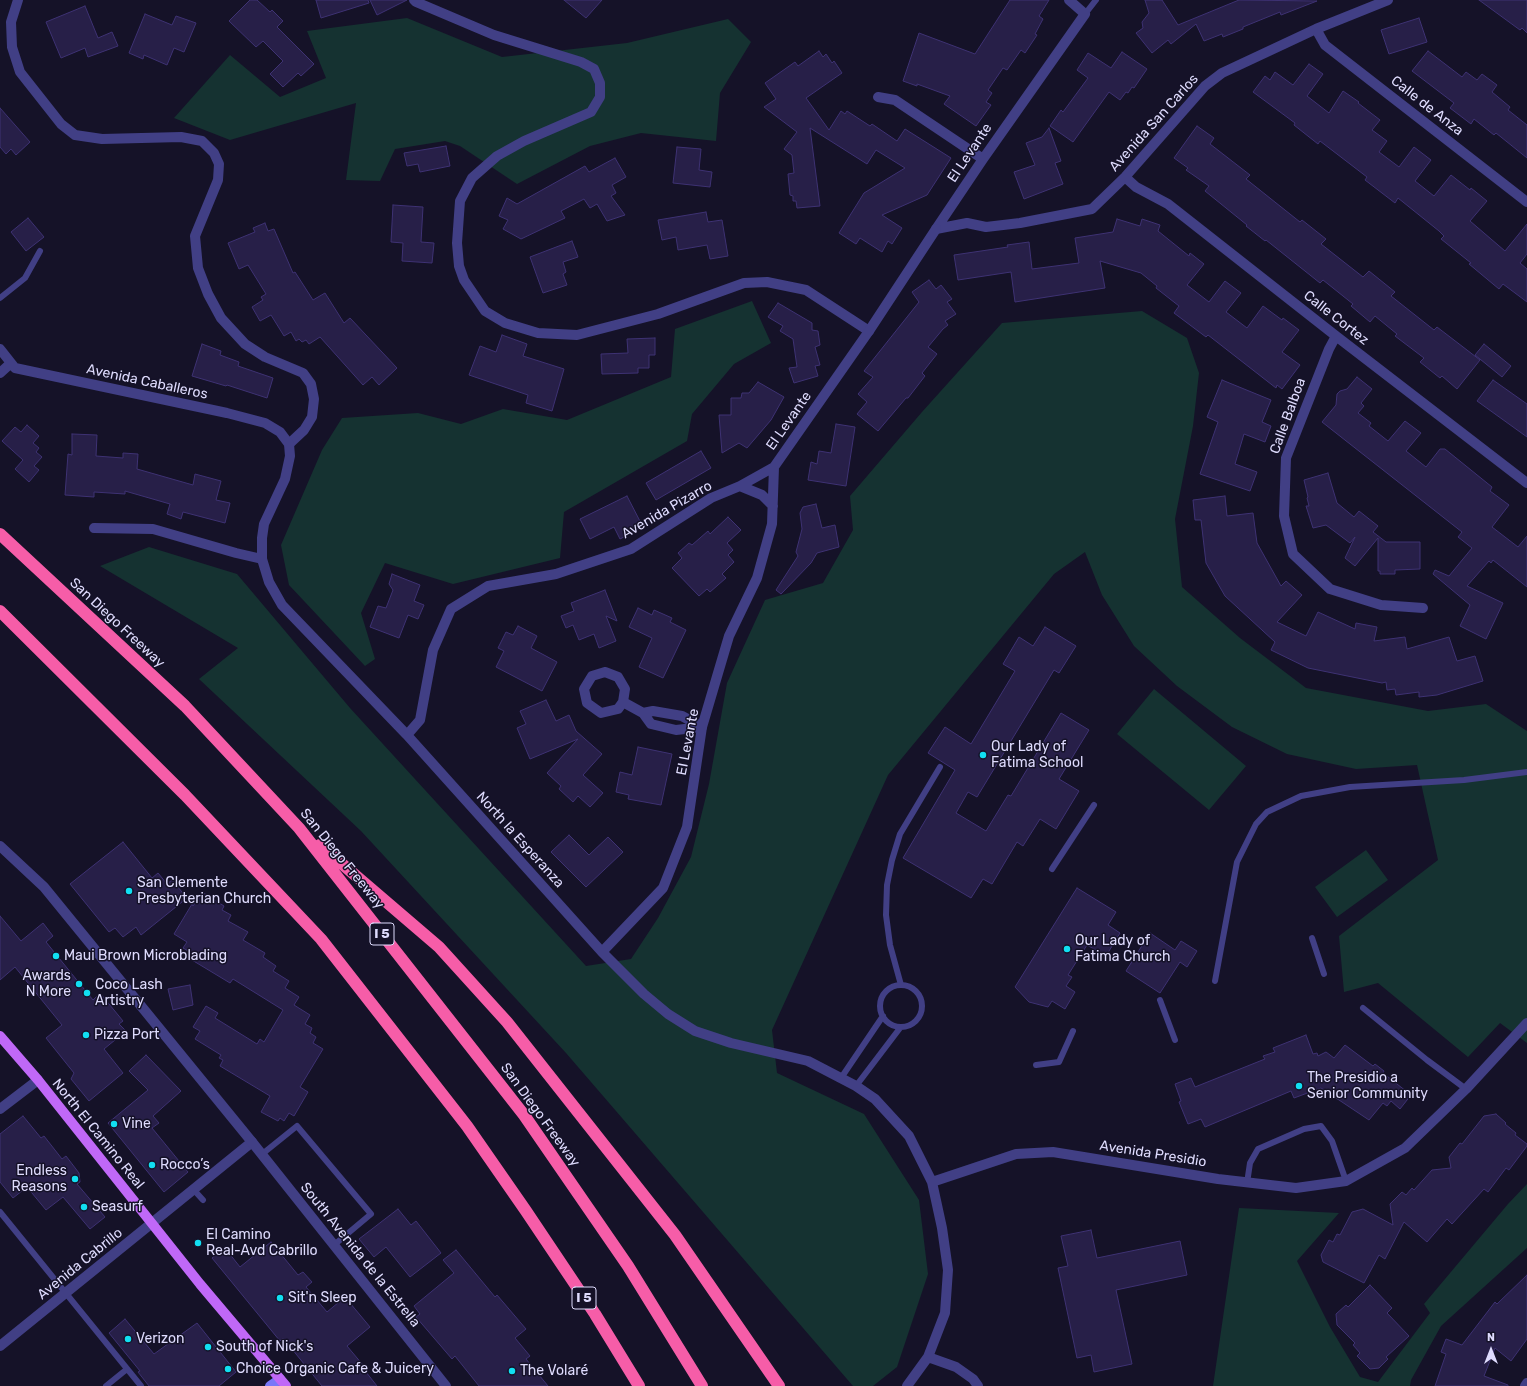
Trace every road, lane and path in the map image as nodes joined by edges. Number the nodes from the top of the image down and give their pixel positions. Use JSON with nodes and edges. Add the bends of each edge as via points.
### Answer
{"nodes":[{"id":1,"x":18,"y":0,"type":"edge"},
{"id":2,"x":414,"y":0,"type":"edge"},
{"id":3,"x":1069,"y":0,"type":"edge"},
{"id":4,"x":1096,"y":0,"type":"edge"},
{"id":5,"x":1388,"y":0,"type":"edge"},
{"id":6,"x":1085,"y":14,"type":"junction"},
{"id":7,"x":1316,"y":29,"type":"junction"},
{"id":8,"x":878,"y":97,"type":"dead end"},
{"id":9,"x":983,"y":159,"type":"junction"},
{"id":10,"x":1125,"y":177,"type":"junction"},
{"id":11,"x":1527,"y":202,"type":"edge"},
{"id":12,"x":936,"y":229,"type":"junction"},
{"id":13,"x":40,"y":251,"type":"dead end"},
{"id":14,"x":0,"y":298,"type":"edge"},
{"id":15,"x":869,"y":331,"type":"junction"},
{"id":16,"x":1336,"y":336,"type":"junction"},
{"id":17,"x":0,"y":349,"type":"edge"},
{"id":18,"x":11,"y":363,"type":"junction"},
{"id":19,"x":0,"y":373,"type":"edge"},
{"id":20,"x":289,"y":444,"type":"junction"},
{"id":21,"x":774,"y":467,"type":"junction"},
{"id":22,"x":1527,"y":483,"type":"edge"},
{"id":23,"x":740,"y":486,"type":"junction"},
{"id":24,"x":773,"y":506,"type":"junction"},
{"id":25,"x":94,"y":528,"type":"dead end"},
{"id":26,"x":0,"y":534,"type":"edge"},
{"id":27,"x":262,"y":559,"type":"junction"},
{"id":28,"x":1423,"y":608,"type":"dead end"},
{"id":29,"x":0,"y":611,"type":"edge"},
{"id":30,"x":623,"y":702,"type":"junction"},
{"id":31,"x":643,"y":714,"type":"junction"},
{"id":32,"x":702,"y":728,"type":"junction"},
{"id":33,"x":407,"y":735,"type":"junction"},
{"id":34,"x":940,"y":767,"type":"dead end"},
{"id":35,"x":1527,"y":772,"type":"edge"},
{"id":36,"x":1094,"y":805,"type":"dead end"},
{"id":37,"x":300,"y":828,"type":"junction"},
{"id":38,"x":0,"y":846,"type":"edge"},
{"id":39,"x":1052,"y":868,"type":"dead end"},
{"id":40,"x":1312,"y":938,"type":"dead end"},
{"id":41,"x":602,"y":952,"type":"junction"},
{"id":42,"x":1324,"y":974,"type":"dead end"},
{"id":43,"x":1215,"y":981,"type":"dead end"},
{"id":44,"x":901,"y":985,"type":"junction"},
{"id":45,"x":1160,"y":1000,"type":"dead end"},
{"id":46,"x":1363,"y":1008,"type":"dead end"},
{"id":47,"x":882,"y":1016,"type":"junction"},
{"id":48,"x":1527,"y":1023,"type":"edge"},
{"id":49,"x":900,"y":1028,"type":"junction"},
{"id":50,"x":1073,"y":1031,"type":"dead end"},
{"id":51,"x":0,"y":1036,"type":"edge"},
{"id":52,"x":1175,"y":1040,"type":"dead end"},
{"id":53,"x":1036,"y":1064,"type":"dead end"},
{"id":54,"x":841,"y":1078,"type":"junction"},
{"id":55,"x":38,"y":1080,"type":"junction"},
{"id":56,"x":856,"y":1086,"type":"junction"},
{"id":57,"x":1466,"y":1089,"type":"junction"},
{"id":58,"x":0,"y":1109,"type":"edge"},
{"id":59,"x":252,"y":1142,"type":"junction"},
{"id":60,"x":262,"y":1155,"type":"junction"},
{"id":61,"x":1346,"y":1181,"type":"junction"},
{"id":62,"x":932,"y":1182,"type":"junction"},
{"id":63,"x":1247,"y":1183,"type":"junction"},
{"id":64,"x":193,"y":1189,"type":"junction"},
{"id":65,"x":203,"y":1200,"type":"dead end"},
{"id":66,"x":0,"y":1212,"type":"edge"},
{"id":67,"x":151,"y":1223,"type":"junction"},
{"id":68,"x":334,"y":1246,"type":"junction"},
{"id":69,"x":65,"y":1294,"type":"junction"},
{"id":70,"x":0,"y":1346,"type":"edge"},
{"id":71,"x":928,"y":1357,"type":"junction"},
{"id":72,"x":127,"y":1369,"type":"junction"},
{"id":73,"x":283,"y":1382,"type":"edge"},
{"id":74,"x":1527,"y":1383,"type":"edge"},
{"id":75,"x":106,"y":1386,"type":"edge"},
{"id":76,"x":141,"y":1386,"type":"edge"},
{"id":77,"x":270,"y":1386,"type":"edge"},
{"id":78,"x":446,"y":1386,"type":"edge"},
{"id":79,"x":639,"y":1386,"type":"edge"},
{"id":80,"x":702,"y":1386,"type":"edge"},
{"id":81,"x":779,"y":1386,"type":"edge"},
{"id":82,"x":907,"y":1386,"type":"edge"},
{"id":83,"x":978,"y":1386,"type":"edge"},
{"id":84,"x":1525,"y":1386,"type":"edge"}],
"edges":[{"from":1,"to":20,"type":"street","via":[[11,28],[12,47],[20,72],[61,124],[75,135],[102,139],[181,137],[202,141],[214,153],[218,164],[218,180],[196,236],[198,268],[221,318],[245,344],[265,357],[303,374],[311,384],[314,399],[312,417],[304,430]]},
{"from":2,"to":15,"type":"street","via":[[494,34],[581,62],[594,68],[600,82],[600,97],[591,112],[524,141],[497,156],[472,178],[460,201],[457,243],[459,266],[464,280],[485,311],[505,323],[538,333],[577,335],[658,314],[744,283],[767,282],[806,290]]},
{"from":3,"to":6,"type":"street"},
{"from":4,"to":6,"type":"lane"},
{"from":5,"to":7,"type":"street","name":"Avenida San Carlos"},
{"from":6,"to":9,"type":"street","name":"El Levante"},
{"from":7,"to":10,"type":"street","name":"Avenida San Carlos","via":[[1222,73],[1205,86]]},
{"from":7,"to":11,"type":"street","name":"Calle de Anza","via":[[1325,45]]},
{"from":8,"to":9,"type":"street","via":[[895,100]]},
{"from":9,"to":12,"type":"street","name":"El Levante"},
{"from":10,"to":12,"type":"street","name":"Avenida San Carlos","via":[[1092,209],[1013,224],[986,227],[967,223]]},
{"from":10,"to":16,"type":"street","name":"Calle Cortez","via":[[1136,187],[1168,204]]},
{"from":12,"to":15,"type":"street","name":"El Levante"},
{"from":13,"to":14,"type":"lane","via":[[25,278]]},
{"from":15,"to":21,"type":"street","name":"El Levante"},
{"from":16,"to":22,"type":"street","name":"Calle Cortez"},
{"from":16,"to":28,"type":"street","name":"Calle Balboa","via":[[1286,458],[1284,516],[1293,554],[1330,589],[1381,604]]},
{"from":17,"to":18,"type":"street","name":"Avenida Caballeros"},
{"from":18,"to":19,"type":"street"},
{"from":18,"to":20,"type":"street","name":"Avenida Caballeros","via":[[16,368],[265,423],[280,432]]},
{"from":20,"to":27,"type":"street","name":"North la Esperanza","via":[[290,456],[284,479],[264,524]]},
{"from":21,"to":23,"type":"street","name":"Avenida Pizarro"},
{"from":21,"to":24,"type":"street","name":"El Levante"},
{"from":23,"to":24,"type":"street","via":[[762,494]]},
{"from":23,"to":33,"type":"street","name":"Avenida Pizarro","via":[[711,498],[631,549],[556,574],[488,586],[451,609],[433,650],[420,720]]},
{"from":24,"to":32,"type":"street","name":"El Levante","via":[[772,524],[758,578],[729,636]]},
{"from":25,"to":27,"type":"street","via":[[153,529]]},
{"from":26,"to":37,"type":"highway","name":"San Diego Freeway","number":"I 5","via":[[185,706]]},
{"from":27,"to":33,"type":"street","name":"North la Esperanza","via":[[269,582],[282,604]]},
{"from":29,"to":79,"type":"highway","number":"I 5","via":[[185,795],[321,939],[467,1126],[595,1314]]},
{"from":30,"to":30,"type":"street","via":[[625,689],[618,676],[605,672],[592,676],[584,689],[587,703],[602,713],[618,709]]},
{"from":30,"to":31,"type":"street"},
{"from":31,"to":32,"type":"street","via":[[653,710],[682,716]]},
{"from":31,"to":32,"type":"street","via":[[651,724],[663,727],[676,730]]},
{"from":32,"to":41,"type":"street","name":"El Levante","via":[[687,827],[662,888]]},
{"from":33,"to":41,"type":"street","name":"North la Esperanza"},
{"from":34,"to":44,"type":"lane","via":[[900,834],[887,886],[886,915],[890,944]]},
{"from":35,"to":43,"type":"lane","via":[[1464,780],[1350,787],[1301,796],[1267,812],[1256,824],[1237,862]]},
{"from":36,"to":39,"type":"lane"},
{"from":37,"to":80,"type":"highway","name":"San Diego Freeway","number":"I 5","via":[[524,1115],[628,1266]]},
{"from":37,"to":81,"type":"highway","via":[[439,947],[507,1022],[674,1236]]},
{"from":38,"to":59,"type":"street","name":"South Avenida de la Estrella","via":[[44,887]]},
{"from":40,"to":42,"type":"lane"},
{"from":41,"to":54,"type":"street","name":"North la Esperanza","via":[[644,994],[668,1014],[695,1031],[731,1043],[808,1061]]},
{"from":44,"to":47,"type":"lane","via":[[887,990],[883,996],[880,1002]]},
{"from":44,"to":49,"type":"lane","via":[[918,993],[923,1006],[914,1024]]},
{"from":45,"to":52,"type":"lane"},
{"from":46,"to":57,"type":"lane"},
{"from":47,"to":49,"type":"lane","via":[[887,1022]]},
{"from":47,"to":54,"type":"lane"},
{"from":48,"to":57,"type":"street","name":"Avenida Presidio"},
{"from":49,"to":56,"type":"lane"},
{"from":50,"to":53,"type":"lane","via":[[1059,1062]]},
{"from":51,"to":55,"type":"main road","name":"North El Camino Real"},
{"from":54,"to":56,"type":"street","name":"North la Esperanza"},
{"from":55,"to":58,"type":"street"},
{"from":55,"to":67,"type":"main road","name":"North El Camino Real"},
{"from":56,"to":62,"type":"street","name":"North la Esperanza","via":[[875,1099],[908,1136]]},
{"from":57,"to":61,"type":"street","name":"Avenida Presidio","via":[[1405,1148]]},
{"from":59,"to":60,"type":"street","name":"South Avenida de la Estrella"},
{"from":59,"to":64,"type":"street","name":"Avenida Cabrillo"},
{"from":60,"to":68,"type":"street","name":"South Avenida de la Estrella"},
{"from":60,"to":68,"type":"lane","via":[[297,1126],[371,1214]]},
{"from":61,"to":63,"type":"street","name":"Avenida Presidio","via":[[1296,1188]]},
{"from":61,"to":63,"type":"lane","via":[[1332,1141],[1321,1126],[1304,1129],[1258,1149],[1250,1163]]},
{"from":62,"to":63,"type":"street","name":"Avenida Presidio","via":[[1016,1154],[1053,1152]]},
{"from":62,"to":71,"type":"street","via":[[948,1270],[945,1313]]},
{"from":64,"to":65,"type":"lane"},
{"from":64,"to":67,"type":"street","name":"Avenida Cabrillo"},
{"from":66,"to":69,"type":"lane"},
{"from":67,"to":69,"type":"street","name":"Avenida Cabrillo"},
{"from":67,"to":73,"type":"main road","name":"North El Camino Real"},
{"from":68,"to":78,"type":"street","name":"South Avenida de la Estrella"},
{"from":69,"to":70,"type":"street","name":"Avenida Cabrillo"},
{"from":69,"to":72,"type":"lane"},
{"from":71,"to":82,"type":"street"},
{"from":71,"to":83,"type":"street","via":[[956,1367],[973,1379]]},
{"from":72,"to":75,"type":"lane"},
{"from":72,"to":76,"type":"lane"},
{"from":73,"to":77,"type":"main road"},
{"from":74,"to":84,"type":"street"}]}
